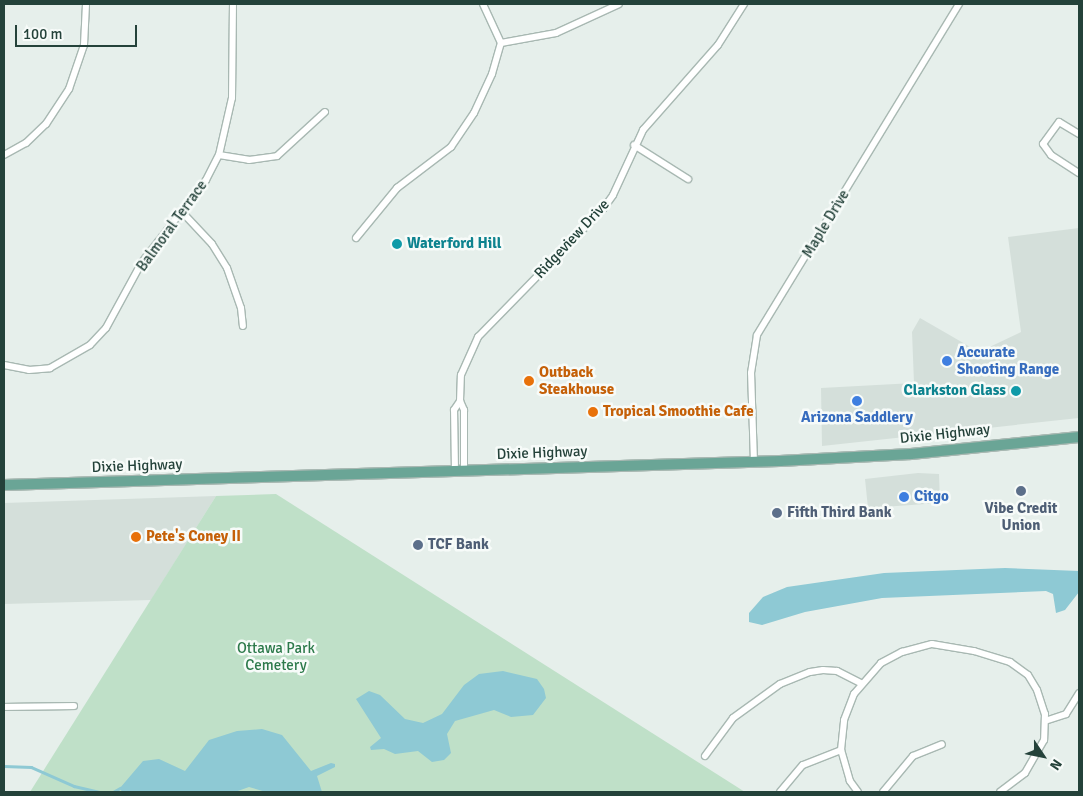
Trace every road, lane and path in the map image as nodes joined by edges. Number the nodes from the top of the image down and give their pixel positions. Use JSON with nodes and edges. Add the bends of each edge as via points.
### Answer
{"nodes":[{"id":1,"x":86,"y":4,"type":"edge"},
{"id":2,"x":234,"y":4,"type":"edge"},
{"id":3,"x":483,"y":4,"type":"edge"},
{"id":4,"x":619,"y":4,"type":"edge"},
{"id":5,"x":744,"y":4,"type":"edge"},
{"id":6,"x":959,"y":4,"type":"edge"},
{"id":7,"x":500,"y":43,"type":"junction"},
{"id":8,"x":325,"y":112,"type":"dead end"},
{"id":9,"x":1079,"y":134,"type":"edge"},
{"id":10,"x":634,"y":146,"type":"junction"},
{"id":11,"x":4,"y":155,"type":"edge"},
{"id":12,"x":219,"y":155,"type":"junction"},
{"id":13,"x":1079,"y":172,"type":"edge"},
{"id":14,"x":688,"y":179,"type":"dead end"},
{"id":15,"x":183,"y":212,"type":"junction"},
{"id":16,"x":356,"y":238,"type":"dead end"},
{"id":17,"x":243,"y":326,"type":"dead end"},
{"id":18,"x":4,"y":365,"type":"edge"},
{"id":19,"x":460,"y":401,"type":"junction"},
{"id":20,"x":1079,"y":437,"type":"edge"},
{"id":21,"x":754,"y":462,"type":"junction"},
{"id":22,"x":460,"y":471,"type":"junction"},
{"id":23,"x":4,"y":485,"type":"edge"},
{"id":24,"x":862,"y":683,"type":"junction"},
{"id":25,"x":1079,"y":693,"type":"edge"},
{"id":26,"x":74,"y":706,"type":"dead end"},
{"id":27,"x":4,"y":707,"type":"edge"},
{"id":28,"x":1045,"y":721,"type":"junction"},
{"id":29,"x":942,"y":744,"type":"dead end"},
{"id":30,"x":841,"y":750,"type":"junction"},
{"id":31,"x":705,"y":756,"type":"dead end"},
{"id":32,"x":780,"y":792,"type":"edge"},
{"id":33,"x":858,"y":792,"type":"edge"},
{"id":34,"x":883,"y":792,"type":"edge"},
{"id":35,"x":1000,"y":792,"type":"edge"}],
"edges":[{"from":1,"to":11,"type":"street","via":[[84,45],[69,89],[46,124],[26,144]]},
{"from":2,"to":12,"type":"street","name":"Balmoral Terrace","via":[[232,98]]},
{"from":3,"to":7,"type":"street"},
{"from":4,"to":7,"type":"street","via":[[556,33]]},
{"from":5,"to":10,"type":"street","name":"Ridgeview Drive","via":[[718,44],[653,118]]},
{"from":6,"to":21,"type":"street","name":"Maple Drive","via":[[757,335],[751,373]]},
{"from":7,"to":16,"type":"street","via":[[492,74],[474,113],[452,147],[397,188]]},
{"from":8,"to":12,"type":"street","via":[[277,156],[254,160]]},
{"from":9,"to":13,"type":"street","via":[[1059,122],[1043,144],[1051,155]]},
{"from":10,"to":14,"type":"street"},
{"from":10,"to":19,"type":"street","name":"Ridgeview Drive","via":[[613,195],[603,209],[478,336],[461,375]]},
{"from":12,"to":15,"type":"street","name":"Balmoral Terrace"},
{"from":15,"to":17,"type":"street","via":[[212,244],[227,268],[241,308]]},
{"from":15,"to":18,"type":"street","name":"Balmoral Terrace","via":[[142,262],[106,328],[90,345],[50,368],[29,370]]},
{"from":19,"to":22,"type":"street","name":"Ridgeview Drive","via":[[464,410]]},
{"from":19,"to":22,"type":"street","name":"Ridgeview Drive","via":[[454,410]]},
{"from":20,"to":21,"type":"main road","name":"Dixie Highway","via":[[911,454]]},
{"from":21,"to":22,"type":"main road","name":"Dixie Highway"},
{"from":22,"to":23,"type":"main road","name":"Dixie Highway"},
{"from":24,"to":28,"type":"street","via":[[881,663],[902,652],[932,644],[949,646],[995,656],[1020,667],[1037,690]]},
{"from":24,"to":30,"type":"street","via":[[848,707]]},
{"from":24,"to":31,"type":"street","via":[[837,670],[824,670],[780,684],[733,718]]},
{"from":25,"to":28,"type":"street","via":[[1066,714]]},
{"from":26,"to":27,"type":"street"},
{"from":28,"to":35,"type":"street","via":[[1044,740],[1038,754],[1025,772]]},
{"from":29,"to":34,"type":"street","via":[[913,756]]},
{"from":30,"to":32,"type":"street","via":[[803,765]]},
{"from":30,"to":33,"type":"street","via":[[850,781]]}]}
